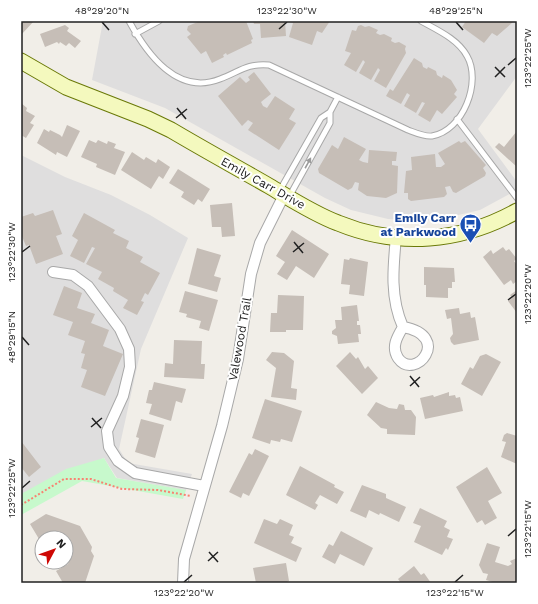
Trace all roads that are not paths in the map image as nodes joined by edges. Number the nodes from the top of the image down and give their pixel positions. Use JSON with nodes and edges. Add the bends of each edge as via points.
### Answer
{"nodes":[{"id":1,"x":128,"y":21,"type":"edge"},
{"id":2,"x":159,"y":21,"type":"edge"},
{"id":3,"x":421,"y":21,"type":"edge"},
{"id":4,"x":136,"y":34,"type":"junction"},
{"id":5,"x":21,"y":61,"type":"edge"},
{"id":6,"x":338,"y":97,"type":"junction"},
{"id":7,"x":330,"y":112,"type":"junction"},
{"id":8,"x":457,"y":119,"type":"junction"},
{"id":9,"x":284,"y":195,"type":"junction"},
{"id":10,"x":517,"y":198,"type":"edge"},
{"id":11,"x":517,"y":211,"type":"edge"},
{"id":12,"x":396,"y":237,"type":"junction"},
{"id":13,"x":53,"y":272,"type":"dead end"},
{"id":14,"x":403,"y":326,"type":"dead end"},
{"id":15,"x":204,"y":486,"type":"junction"},
{"id":16,"x":183,"y":583,"type":"edge"}],
"edges":[{"from":1,"to":4,"type":"lane"},
{"from":2,"to":4,"type":"lane"},
{"from":3,"to":8,"type":"lane","via":[[454,42],[467,56],[471,66],[470,95]]},
{"from":4,"to":6,"type":"lane","via":[[147,52],[163,68],[194,83],[213,82],[250,65],[269,65]]},
{"from":5,"to":9,"type":"street","name":"Emily Carr Drive","via":[[66,87],[171,130]]},
{"from":6,"to":7,"type":"lane"},
{"from":6,"to":8,"type":"lane","via":[[408,130],[431,136],[446,131]]},
{"from":9,"to":7,"type":"lane","one_way":true,"via":[[330,123]]},
{"from":7,"to":9,"type":"lane","via":[[320,118]]},
{"from":8,"to":10,"type":"lane"},
{"from":9,"to":12,"type":"street","name":"Emily Carr Drive","via":[[338,223],[371,234]]},
{"from":9,"to":15,"type":"street","name":"Valewood Trail","via":[[260,243],[251,274],[238,359]]},
{"from":11,"to":12,"type":"street","name":"Emily Carr Drive","via":[[466,233],[433,238]]},
{"from":12,"to":14,"type":"street","via":[[394,293]]},
{"from":13,"to":15,"type":"street","via":[[73,275],[88,286],[120,329],[129,348],[130,367],[123,396],[107,431],[109,447],[118,461],[135,473]]},
{"from":15,"to":16,"type":"street","name":"Valewood Trail","via":[[184,559]]}]}
